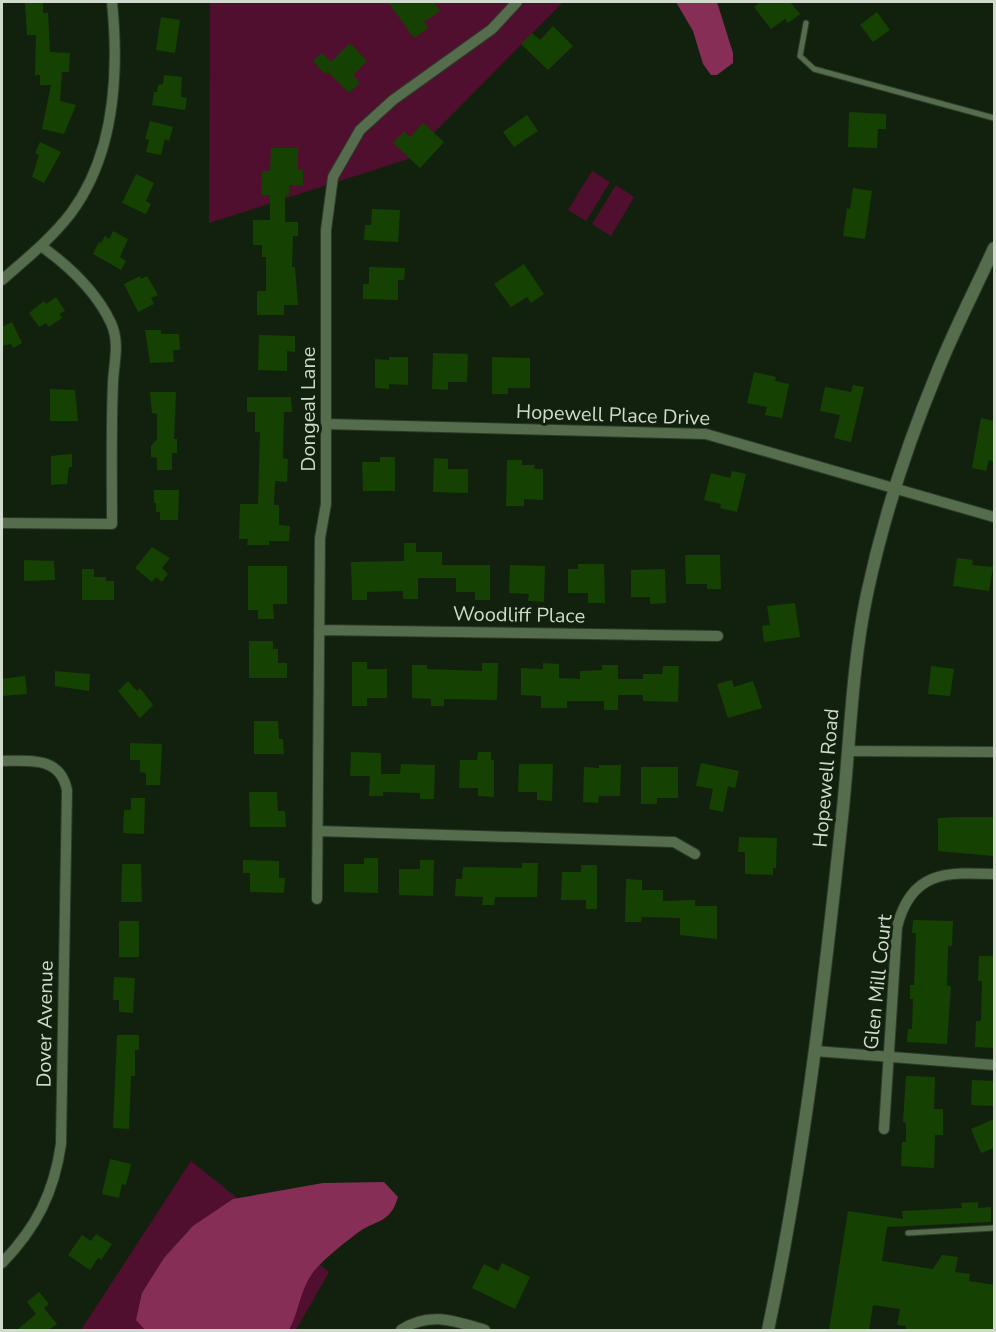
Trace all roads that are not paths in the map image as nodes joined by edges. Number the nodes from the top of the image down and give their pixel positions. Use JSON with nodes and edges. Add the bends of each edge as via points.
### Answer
{"nodes":[{"id":1,"x":112,"y":2,"type":"edge"},
{"id":2,"x":517,"y":2,"type":"edge"},
{"id":3,"x":806,"y":23,"type":"dead end"},
{"id":4,"x":994,"y":118,"type":"edge"},
{"id":5,"x":41,"y":246,"type":"junction"},
{"id":6,"x":994,"y":248,"type":"edge"},
{"id":7,"x":2,"y":280,"type":"edge"},
{"id":8,"x":326,"y":424,"type":"junction"},
{"id":9,"x":895,"y":489,"type":"junction"},
{"id":10,"x":994,"y":517,"type":"edge"},
{"id":11,"x":2,"y":523,"type":"edge"},
{"id":12,"x":319,"y":630,"type":"junction"},
{"id":13,"x":718,"y":636,"type":"dead end"},
{"id":14,"x":848,"y":751,"type":"junction"},
{"id":15,"x":994,"y":752,"type":"edge"},
{"id":16,"x":2,"y":761,"type":"edge"},
{"id":17,"x":318,"y":831,"type":"junction"},
{"id":18,"x":695,"y":854,"type":"dead end"},
{"id":19,"x":994,"y":874,"type":"edge"},
{"id":20,"x":317,"y":899,"type":"dead end"},
{"id":21,"x":815,"y":1051,"type":"junction"},
{"id":22,"x":888,"y":1058,"type":"junction"},
{"id":23,"x":994,"y":1065,"type":"edge"},
{"id":24,"x":884,"y":1129,"type":"dead end"},
{"id":25,"x":994,"y":1228,"type":"edge"},
{"id":26,"x":908,"y":1233,"type":"dead end"},
{"id":27,"x":2,"y":1263,"type":"edge"},
{"id":28,"x":400,"y":1330,"type":"edge"},
{"id":29,"x":485,"y":1330,"type":"edge"},
{"id":30,"x":768,"y":1330,"type":"edge"}],
"edges":[{"from":1,"to":5,"type":"street","via":[[116,34],[104,143],[82,196]]},
{"from":2,"to":8,"type":"street","name":"Dongeal Lane","via":[[492,29],[393,100],[360,130],[333,177],[326,230]]},
{"from":3,"to":4,"type":"lane","via":[[800,56],[814,69]]},
{"from":5,"to":7,"type":"street"},
{"from":5,"to":11,"type":"street","via":[[83,282],[111,324],[117,348],[113,380],[112,524]]},
{"from":6,"to":9,"type":"street","name":"Hopewell Road","via":[[936,374]]},
{"from":8,"to":9,"type":"street","name":"Hopewell Place Drive","via":[[706,434]]},
{"from":8,"to":12,"type":"street","name":"Dongeal Lane"},
{"from":9,"to":10,"type":"street","name":"Hopewell Place Drive"},
{"from":9,"to":14,"type":"street","name":"Hopewell Road","via":[[867,597]]},
{"from":12,"to":13,"type":"street","name":"Woodliff Place"},
{"from":12,"to":17,"type":"street","name":"Dongeal Lane"},
{"from":14,"to":15,"type":"street"},
{"from":14,"to":21,"type":"street","name":"Hopewell Road"},
{"from":16,"to":27,"type":"street","name":"Dover Avenue","via":[[48,763],[58,769],[67,790],[61,1144],[50,1194],[38,1219]]},
{"from":17,"to":18,"type":"street","via":[[674,842]]},
{"from":17,"to":20,"type":"street","name":"Dongeal Lane"},
{"from":19,"to":22,"type":"street","name":"Glen Mill Court","via":[[935,876],[918,886],[907,900],[897,927]]},
{"from":21,"to":22,"type":"street"},
{"from":21,"to":30,"type":"street","name":"Hopewell Road"},
{"from":22,"to":23,"type":"street"},
{"from":22,"to":24,"type":"street","name":"Glen Mill Court"},
{"from":25,"to":26,"type":"lane"},
{"from":28,"to":29,"type":"street","via":[[429,1318],[449,1319]]}]}
